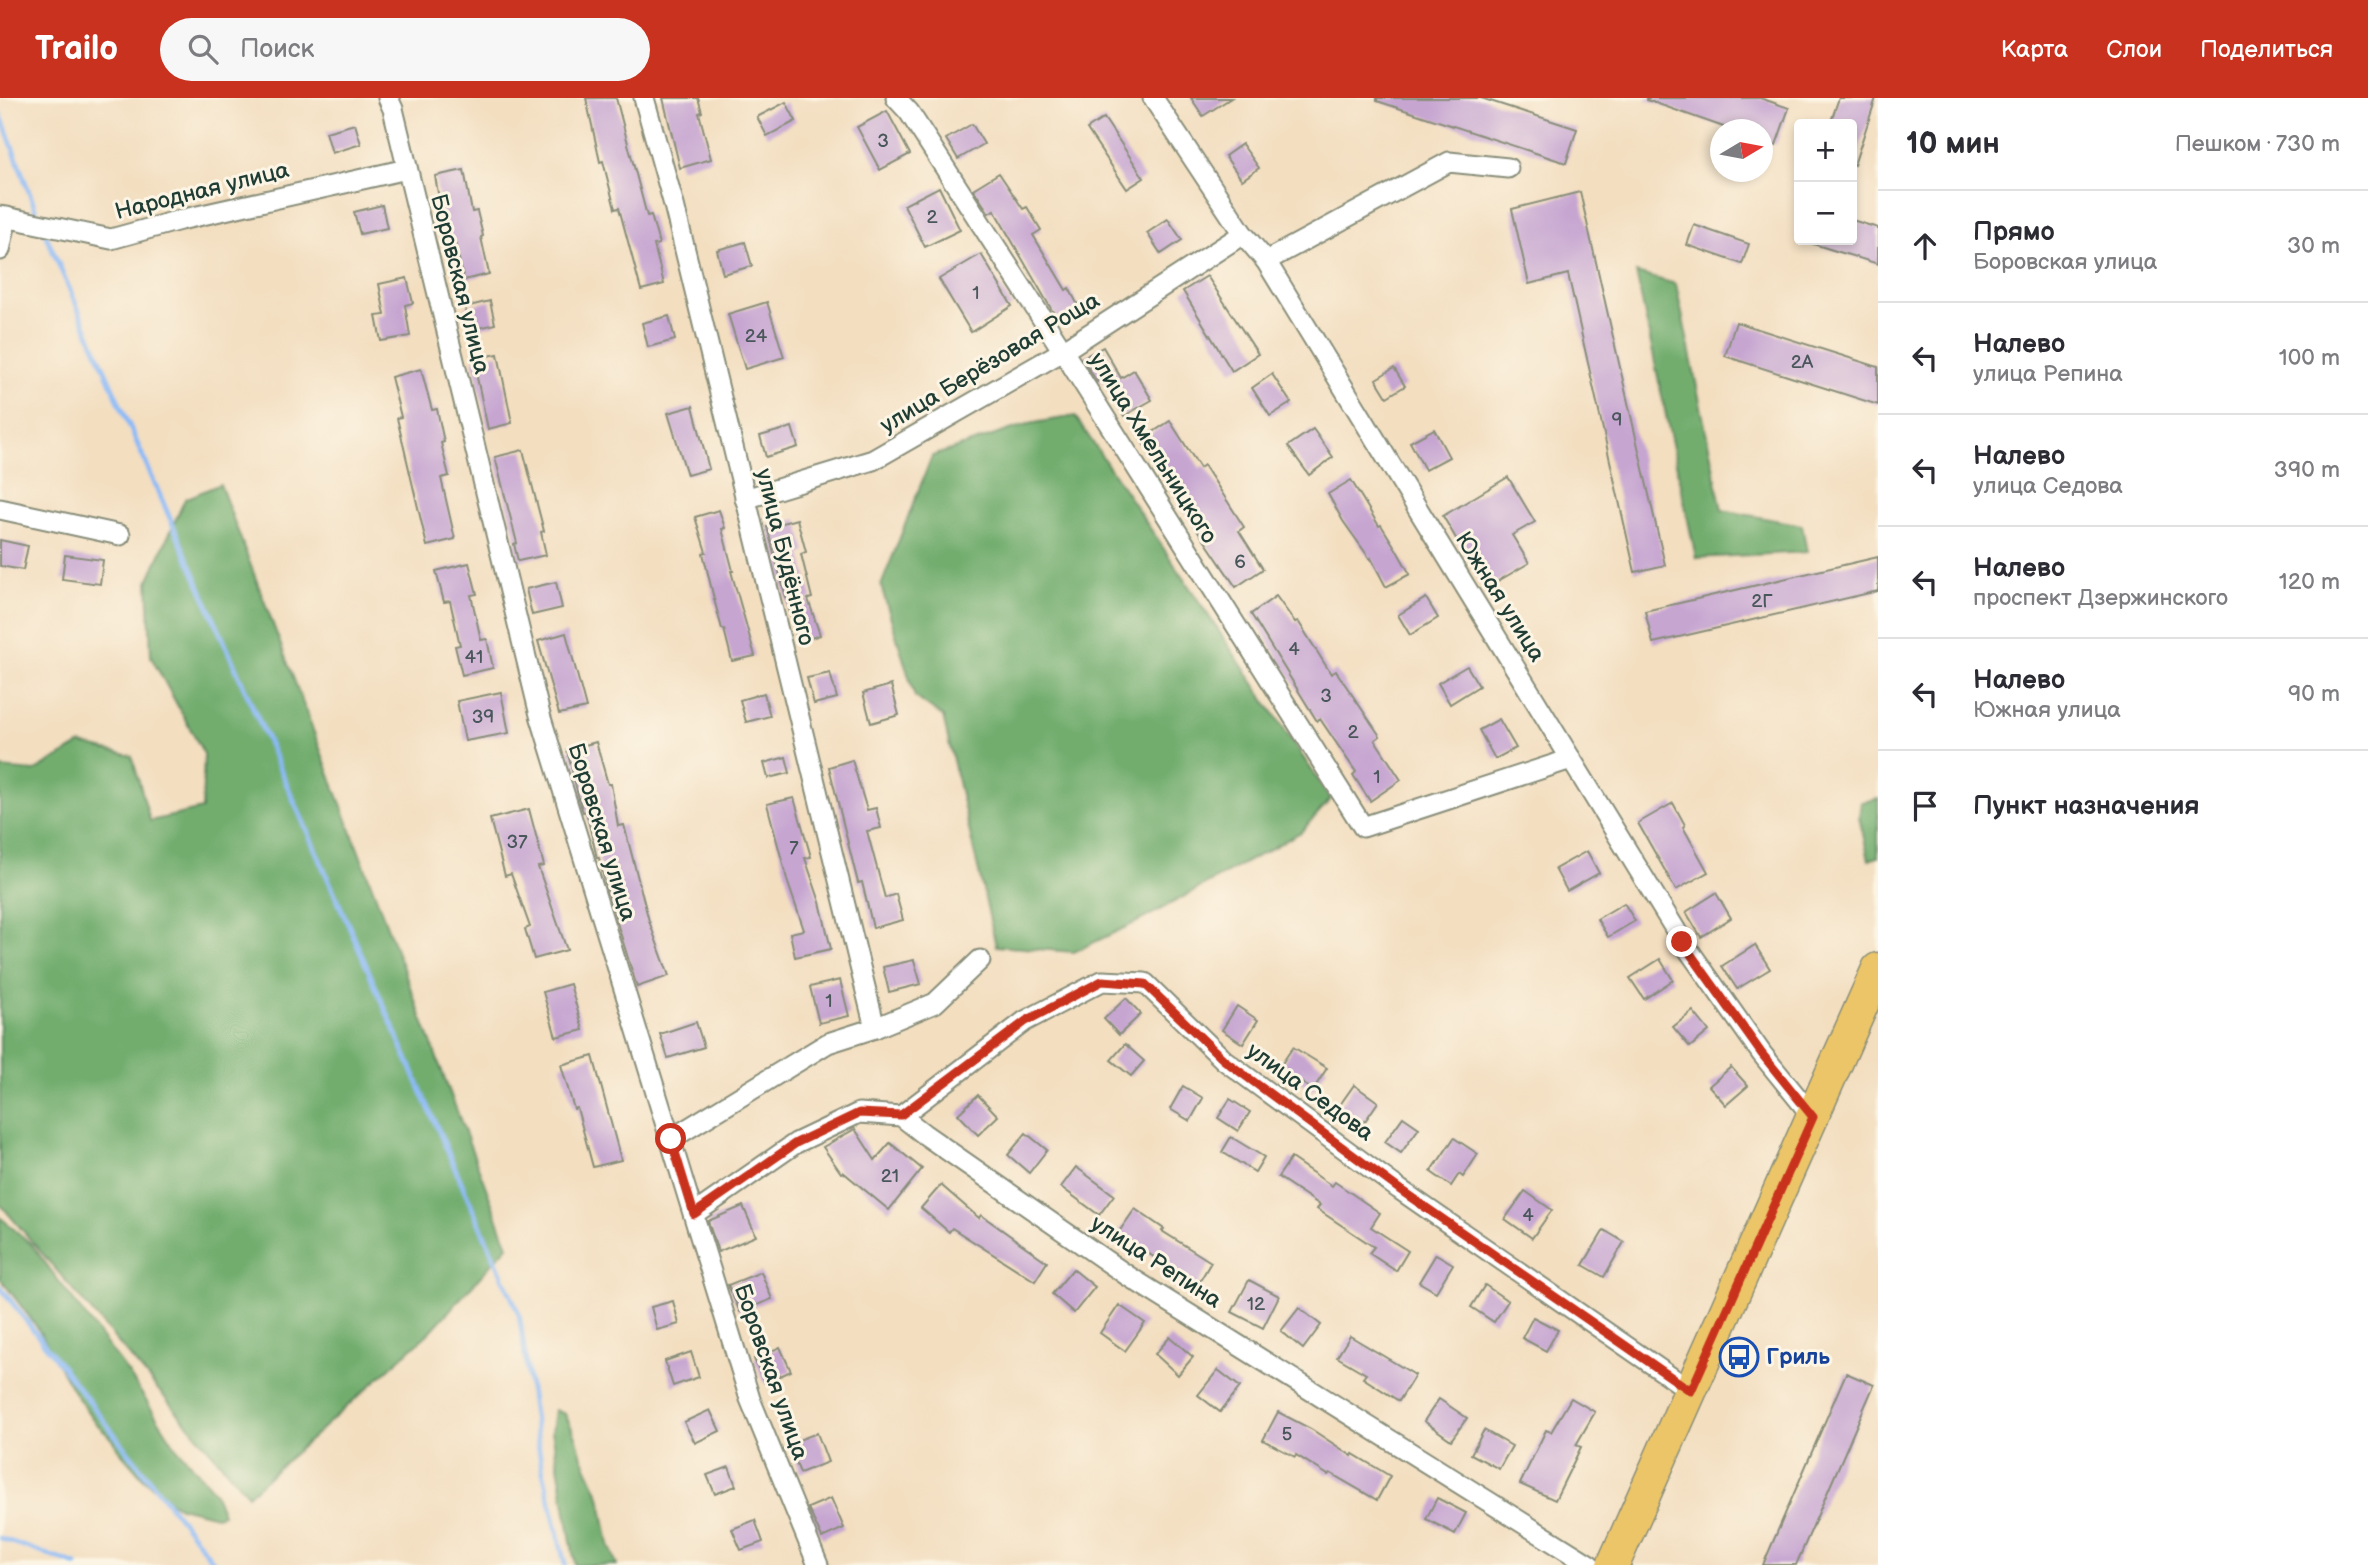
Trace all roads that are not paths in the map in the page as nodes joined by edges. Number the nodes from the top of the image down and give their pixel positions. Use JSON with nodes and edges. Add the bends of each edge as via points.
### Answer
{"nodes":[{"id":1,"x":388,"y":98,"type":"edge"},
{"id":2,"x":644,"y":98,"type":"edge"},
{"id":3,"x":896,"y":98,"type":"edge"},
{"id":4,"x":1153,"y":98,"type":"edge"},
{"id":5,"x":1508,"y":168,"type":"dead end"},
{"id":6,"x":407,"y":169,"type":"junction"},
{"id":7,"x":4,"y":217,"type":"edge"},
{"id":8,"x":1243,"y":234,"type":"junction"},
{"id":9,"x":0,"y":250,"type":"edge"},
{"id":10,"x":1266,"y":261,"type":"junction"},
{"id":11,"x":1063,"y":351,"type":"junction"},
{"id":12,"x":745,"y":499,"type":"junction"},
{"id":13,"x":0,"y":509,"type":"edge"},
{"id":14,"x":120,"y":535,"type":"dead end"},
{"id":15,"x":1571,"y":759,"type":"junction"},
{"id":16,"x":980,"y":960,"type":"dead end"},
{"id":17,"x":1878,"y":970,"type":"edge"},
{"id":18,"x":875,"y":1028,"type":"junction"},
{"id":19,"x":901,"y":1115,"type":"junction"},
{"id":20,"x":1813,"y":1117,"type":"junction"},
{"id":21,"x":671,"y":1139,"type":"junction"},
{"id":22,"x":694,"y":1214,"type":"junction"},
{"id":23,"x":1691,"y":1391,"type":"junction"},
{"id":24,"x":818,"y":1565,"type":"edge"},
{"id":25,"x":1590,"y":1565,"type":"edge"},
{"id":26,"x":1614,"y":1565,"type":"edge"}],
"edges":[{"from":1,"to":6,"type":"street","name":"Боровская улица"},
{"from":2,"to":12,"type":"street","name":"улица Будённого"},
{"from":3,"to":11,"type":"street","name":"улица Хмельницкого"},
{"from":4,"to":8,"type":"street","name":"Южная улица"},
{"from":5,"to":10,"type":"street","via":[[1449,162]]},
{"from":6,"to":7,"type":"street","name":"Народная улица","via":[[111,239]]},
{"from":6,"to":21,"type":"street","name":"Боровская улица","via":[[540,715]]},
{"from":7,"to":9,"type":"street","name":"Народная улица"},
{"from":8,"to":10,"type":"street","name":"Южная улица"},
{"from":8,"to":11,"type":"street","name":"улица Берёзовая Роща"},
{"from":10,"to":15,"type":"street","name":"Южная улица"},
{"from":11,"to":12,"type":"street","name":"улица Берёзовая Роща","via":[[873,460]]},
{"from":11,"to":15,"type":"street","name":"улица Хмельницкого","via":[[1363,827]]},
{"from":12,"to":18,"type":"street","name":"улица Будённого"},
{"from":13,"to":14,"type":"street"},
{"from":15,"to":20,"type":"street","name":"Южная улица","via":[[1682,942]]},
{"from":16,"to":18,"type":"street","via":[[935,1003]]},
{"from":17,"to":20,"type":"main road"},
{"from":18,"to":21,"type":"street","via":[[828,1043]]},
{"from":19,"to":22,"type":"street","via":[[859,1113],[796,1143]]},
{"from":19,"to":23,"type":"street","name":"улица Седова","via":[[1026,1021],[1102,981],[1145,984],[1224,1060],[1399,1189]]},
{"from":19,"to":25,"type":"street","name":"улица Репина","via":[[1128,1276]]},
{"from":20,"to":23,"type":"main road"},
{"from":21,"to":22,"type":"street","name":"Боровская улица"},
{"from":22,"to":24,"type":"street","name":"Боровская улица","via":[[750,1399]]},
{"from":23,"to":26,"type":"main road"}]}
